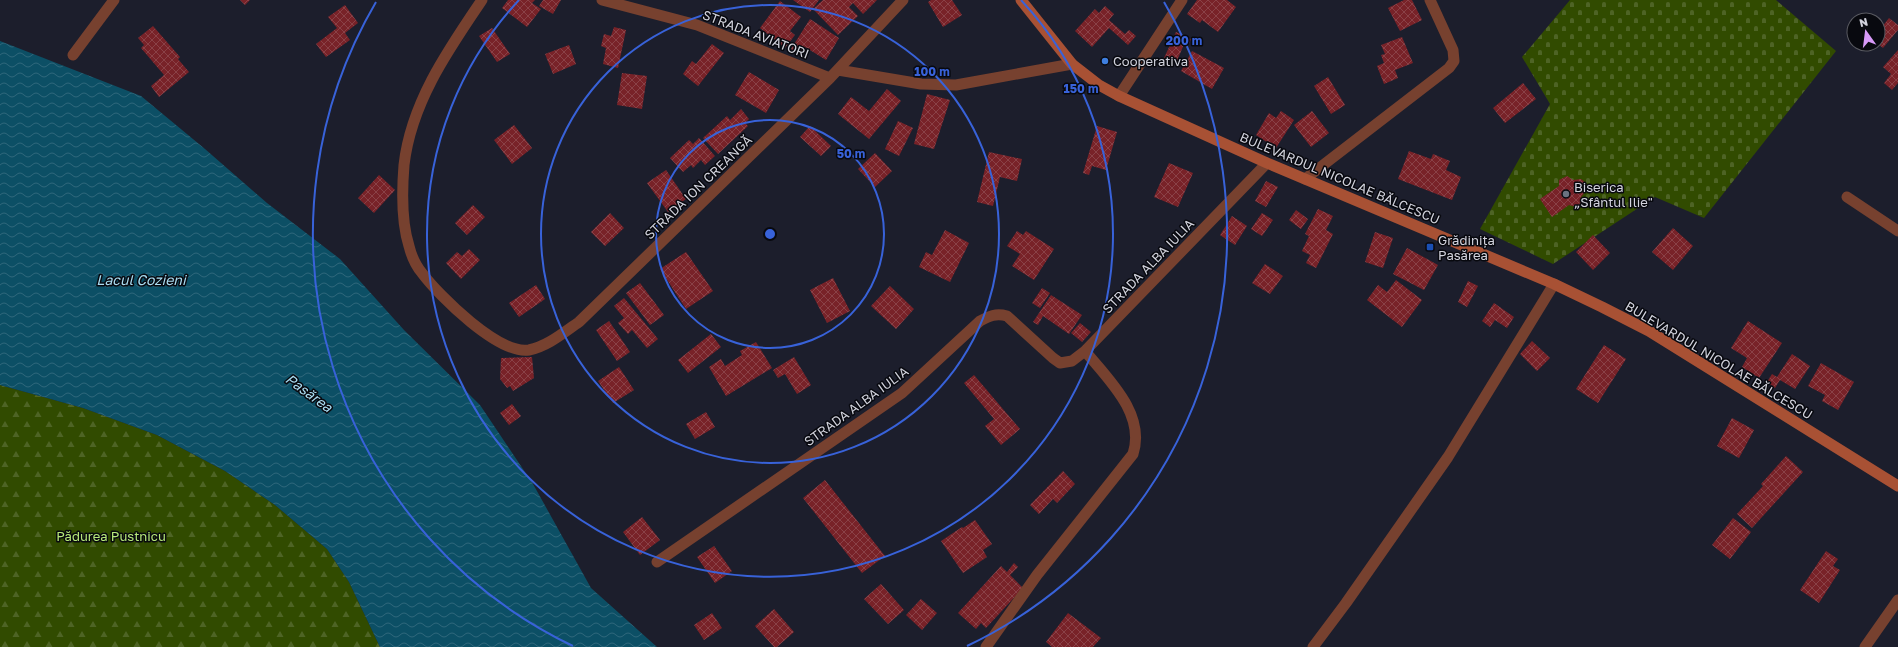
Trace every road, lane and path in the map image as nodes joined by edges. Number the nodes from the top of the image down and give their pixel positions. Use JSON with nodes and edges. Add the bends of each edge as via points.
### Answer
{"nodes":[{"id":1,"x":114,"y":0,"type":"edge"},
{"id":2,"x":482,"y":0,"type":"edge"},
{"id":3,"x":602,"y":0,"type":"edge"},
{"id":4,"x":903,"y":0,"type":"edge"},
{"id":5,"x":1021,"y":0,"type":"edge"},
{"id":6,"x":1182,"y":0,"type":"edge"},
{"id":7,"x":1430,"y":0,"type":"edge"},
{"id":8,"x":73,"y":55,"type":"dead end"},
{"id":9,"x":1072,"y":64,"type":"junction"},
{"id":10,"x":834,"y":74,"type":"junction"},
{"id":11,"x":1119,"y":96,"type":"junction"},
{"id":12,"x":1267,"y":163,"type":"junction"},
{"id":13,"x":1305,"y":179,"type":"junction"},
{"id":14,"x":1847,"y":197,"type":"dead end"},
{"id":15,"x":1898,"y":231,"type":"edge"},
{"id":16,"x":1554,"y":284,"type":"junction"},
{"id":17,"x":1085,"y":351,"type":"junction"},
{"id":18,"x":1898,"y":486,"type":"edge"},
{"id":19,"x":657,"y":562,"type":"dead end"},
{"id":20,"x":1897,"y":604,"type":"edge"},
{"id":21,"x":986,"y":647,"type":"edge"},
{"id":22,"x":1313,"y":647,"type":"edge"},
{"id":23,"x":1865,"y":647,"type":"edge"}],
"edges":[{"from":1,"to":8,"type":"street"},
{"from":2,"to":10,"type":"street","name":"STRADA ION CREANGĂ","via":[[430,82],[412,125],[404,164],[402,206],[409,245],[421,272],[441,294],[490,338],[509,348],[528,350],[546,345],[579,322]]},
{"from":3,"to":10,"type":"street","name":"STRADA AVIATORI","via":[[697,25]]},
{"from":4,"to":10,"type":"street","name":"STRADA ION CREANGĂ"},
{"from":5,"to":9,"type":"main road","name":"BULEVARDUL NICOLAE BĂLCESCU"},
{"from":6,"to":11,"type":"street"},
{"from":7,"to":13,"type":"street","via":[[1453,50],[1454,61],[1450,68]]},
{"from":9,"to":10,"type":"street","name":"STRADA AVIATORI","via":[[956,85],[921,84]]},
{"from":9,"to":11,"type":"main road","name":"BULEVARDUL NICOLAE BĂLCESCU","via":[[1099,85]]},
{"from":11,"to":12,"type":"main road","name":"BULEVARDUL NICOLAE BĂLCESCU"},
{"from":12,"to":13,"type":"main road","name":"BULEVARDUL NICOLAE BĂLCESCU"},
{"from":12,"to":17,"type":"street","name":"STRADA ALBA IULIA"},
{"from":13,"to":16,"type":"main road","name":"BULEVARDUL NICOLAE BĂLCESCU"},
{"from":14,"to":15,"type":"street"},
{"from":16,"to":18,"type":"main road","name":"BULEVARDUL NICOLAE BĂLCESCU","via":[[1649,331]]},
{"from":16,"to":22,"type":"street","via":[[1448,457]]},
{"from":17,"to":19,"type":"street","name":"STRADA ALBA IULIA","via":[[1072,361],[1060,363],[1007,316],[989,316],[980,321],[902,393]]},
{"from":17,"to":21,"type":"street","via":[[1120,394],[1131,414],[1136,431],[1135,449],[1119,474],[1037,575]]},
{"from":20,"to":23,"type":"street"}]}
